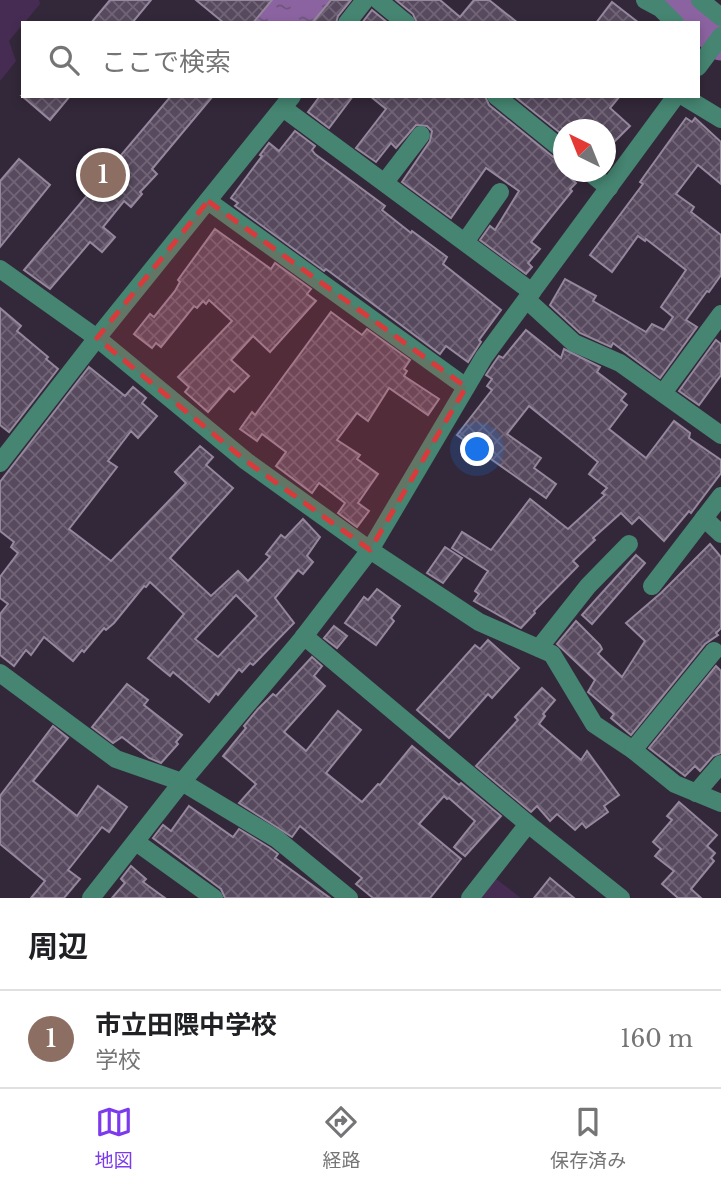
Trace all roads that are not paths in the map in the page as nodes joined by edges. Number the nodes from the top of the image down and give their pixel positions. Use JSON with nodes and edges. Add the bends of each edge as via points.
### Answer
{"nodes":[{"id":1,"x":365,"y":0,"type":"edge"},
{"id":2,"x":378,"y":0,"type":"edge"},
{"id":3,"x":645,"y":0,"type":"edge"},
{"id":4,"x":700,"y":0,"type":"edge"},
{"id":5,"x":721,"y":17,"type":"edge"},
{"id":6,"x":349,"y":21,"type":"edge"},
{"id":7,"x":404,"y":21,"type":"edge"},
{"id":8,"x":672,"y":21,"type":"edge"},
{"id":9,"x":721,"y":36,"type":"edge"},
{"id":10,"x":703,"y":55,"type":"edge"},
{"id":11,"x":498,"y":98,"type":"edge"},
{"id":12,"x":675,"y":98,"type":"edge"},
{"id":13,"x":685,"y":98,"type":"edge"},
{"id":14,"x":288,"y":102,"type":"edge"},
{"id":15,"x":721,"y":119,"type":"edge"},
{"id":16,"x":421,"y":135,"type":"dead end"},
{"id":17,"x":553,"y":142,"type":"edge"},
{"id":18,"x":385,"y":182,"type":"junction"},
{"id":19,"x":602,"y":182,"type":"edge"},
{"id":20,"x":609,"y":188,"type":"junction"},
{"id":21,"x":500,"y":192,"type":"dead end"},
{"id":22,"x":208,"y":201,"type":"junction"},
{"id":23,"x":465,"y":242,"type":"junction"},
{"id":24,"x":0,"y":269,"type":"edge"},
{"id":25,"x":530,"y":296,"type":"junction"},
{"id":26,"x":721,"y":314,"type":"edge"},
{"id":27,"x":97,"y":338,"type":"junction"},
{"id":28,"x":466,"y":387,"type":"junction"},
{"id":29,"x":663,"y":393,"type":"junction"},
{"id":30,"x":721,"y":435,"type":"edge"},
{"id":31,"x":0,"y":463,"type":"edge"},
{"id":32,"x":721,"y":496,"type":"edge"},
{"id":33,"x":704,"y":518,"type":"junction"},
{"id":34,"x":721,"y":534,"type":"edge"},
{"id":35,"x":629,"y":544,"type":"dead end"},
{"id":36,"x":370,"y":550,"type":"junction"},
{"id":37,"x":652,"y":586,"type":"dead end"},
{"id":38,"x":304,"y":636,"type":"junction"},
{"id":39,"x":539,"y":648,"type":"junction"},
{"id":40,"x":714,"y":651,"type":"dead end"},
{"id":41,"x":0,"y":673,"type":"edge"},
{"id":42,"x":633,"y":750,"type":"junction"},
{"id":43,"x":721,"y":764,"type":"edge"},
{"id":44,"x":182,"y":782,"type":"junction"},
{"id":45,"x":696,"y":793,"type":"junction"},
{"id":46,"x":721,"y":803,"type":"edge"},
{"id":47,"x":528,"y":824,"type":"junction"},
{"id":48,"x":136,"y":842,"type":"junction"},
{"id":49,"x":91,"y":898,"type":"edge"},
{"id":50,"x":214,"y":898,"type":"edge"},
{"id":51,"x":349,"y":898,"type":"edge"},
{"id":52,"x":470,"y":898,"type":"edge"},
{"id":53,"x":621,"y":898,"type":"edge"}],
"edges":[{"from":1,"to":6,"type":"street"},
{"from":2,"to":7,"type":"street"},
{"from":3,"to":8,"type":"street"},
{"from":4,"to":5,"type":"street"},
{"from":9,"to":10,"type":"street"},
{"from":11,"to":17,"type":"street"},
{"from":12,"to":20,"type":"street"},
{"from":13,"to":15,"type":"street"},
{"from":14,"to":18,"type":"street"},
{"from":14,"to":22,"type":"street"},
{"from":16,"to":18,"type":"street"},
{"from":18,"to":23,"type":"street"},
{"from":19,"to":20,"type":"street"},
{"from":20,"to":25,"type":"street"},
{"from":21,"to":23,"type":"street"},
{"from":22,"to":27,"type":"street"},
{"from":22,"to":28,"type":"street"},
{"from":23,"to":25,"type":"street"},
{"from":24,"to":27,"type":"street"},
{"from":25,"to":28,"type":"street"},
{"from":25,"to":29,"type":"street","via":[[574,343],[620,363]]},
{"from":26,"to":29,"type":"street"},
{"from":27,"to":31,"type":"street"},
{"from":27,"to":36,"type":"street","via":[[246,461]]},
{"from":28,"to":36,"type":"street"},
{"from":29,"to":30,"type":"street"},
{"from":32,"to":33,"type":"street"},
{"from":33,"to":34,"type":"street"},
{"from":33,"to":37,"type":"street"},
{"from":35,"to":39,"type":"street","via":[[588,586]]},
{"from":36,"to":38,"type":"street"},
{"from":36,"to":39,"type":"street","via":[[480,622]]},
{"from":38,"to":44,"type":"street"},
{"from":38,"to":47,"type":"street"},
{"from":39,"to":42,"type":"street","via":[[552,654],[594,724]]},
{"from":40,"to":42,"type":"street","via":[[696,684]]},
{"from":41,"to":44,"type":"street","via":[[116,759]]},
{"from":42,"to":45,"type":"street","via":[[675,784]]},
{"from":43,"to":45,"type":"street"},
{"from":44,"to":48,"type":"street"},
{"from":44,"to":51,"type":"street","via":[[277,839]]},
{"from":45,"to":46,"type":"street"},
{"from":47,"to":52,"type":"street"},
{"from":47,"to":53,"type":"street"},
{"from":48,"to":49,"type":"street"},
{"from":48,"to":50,"type":"street"}]}
